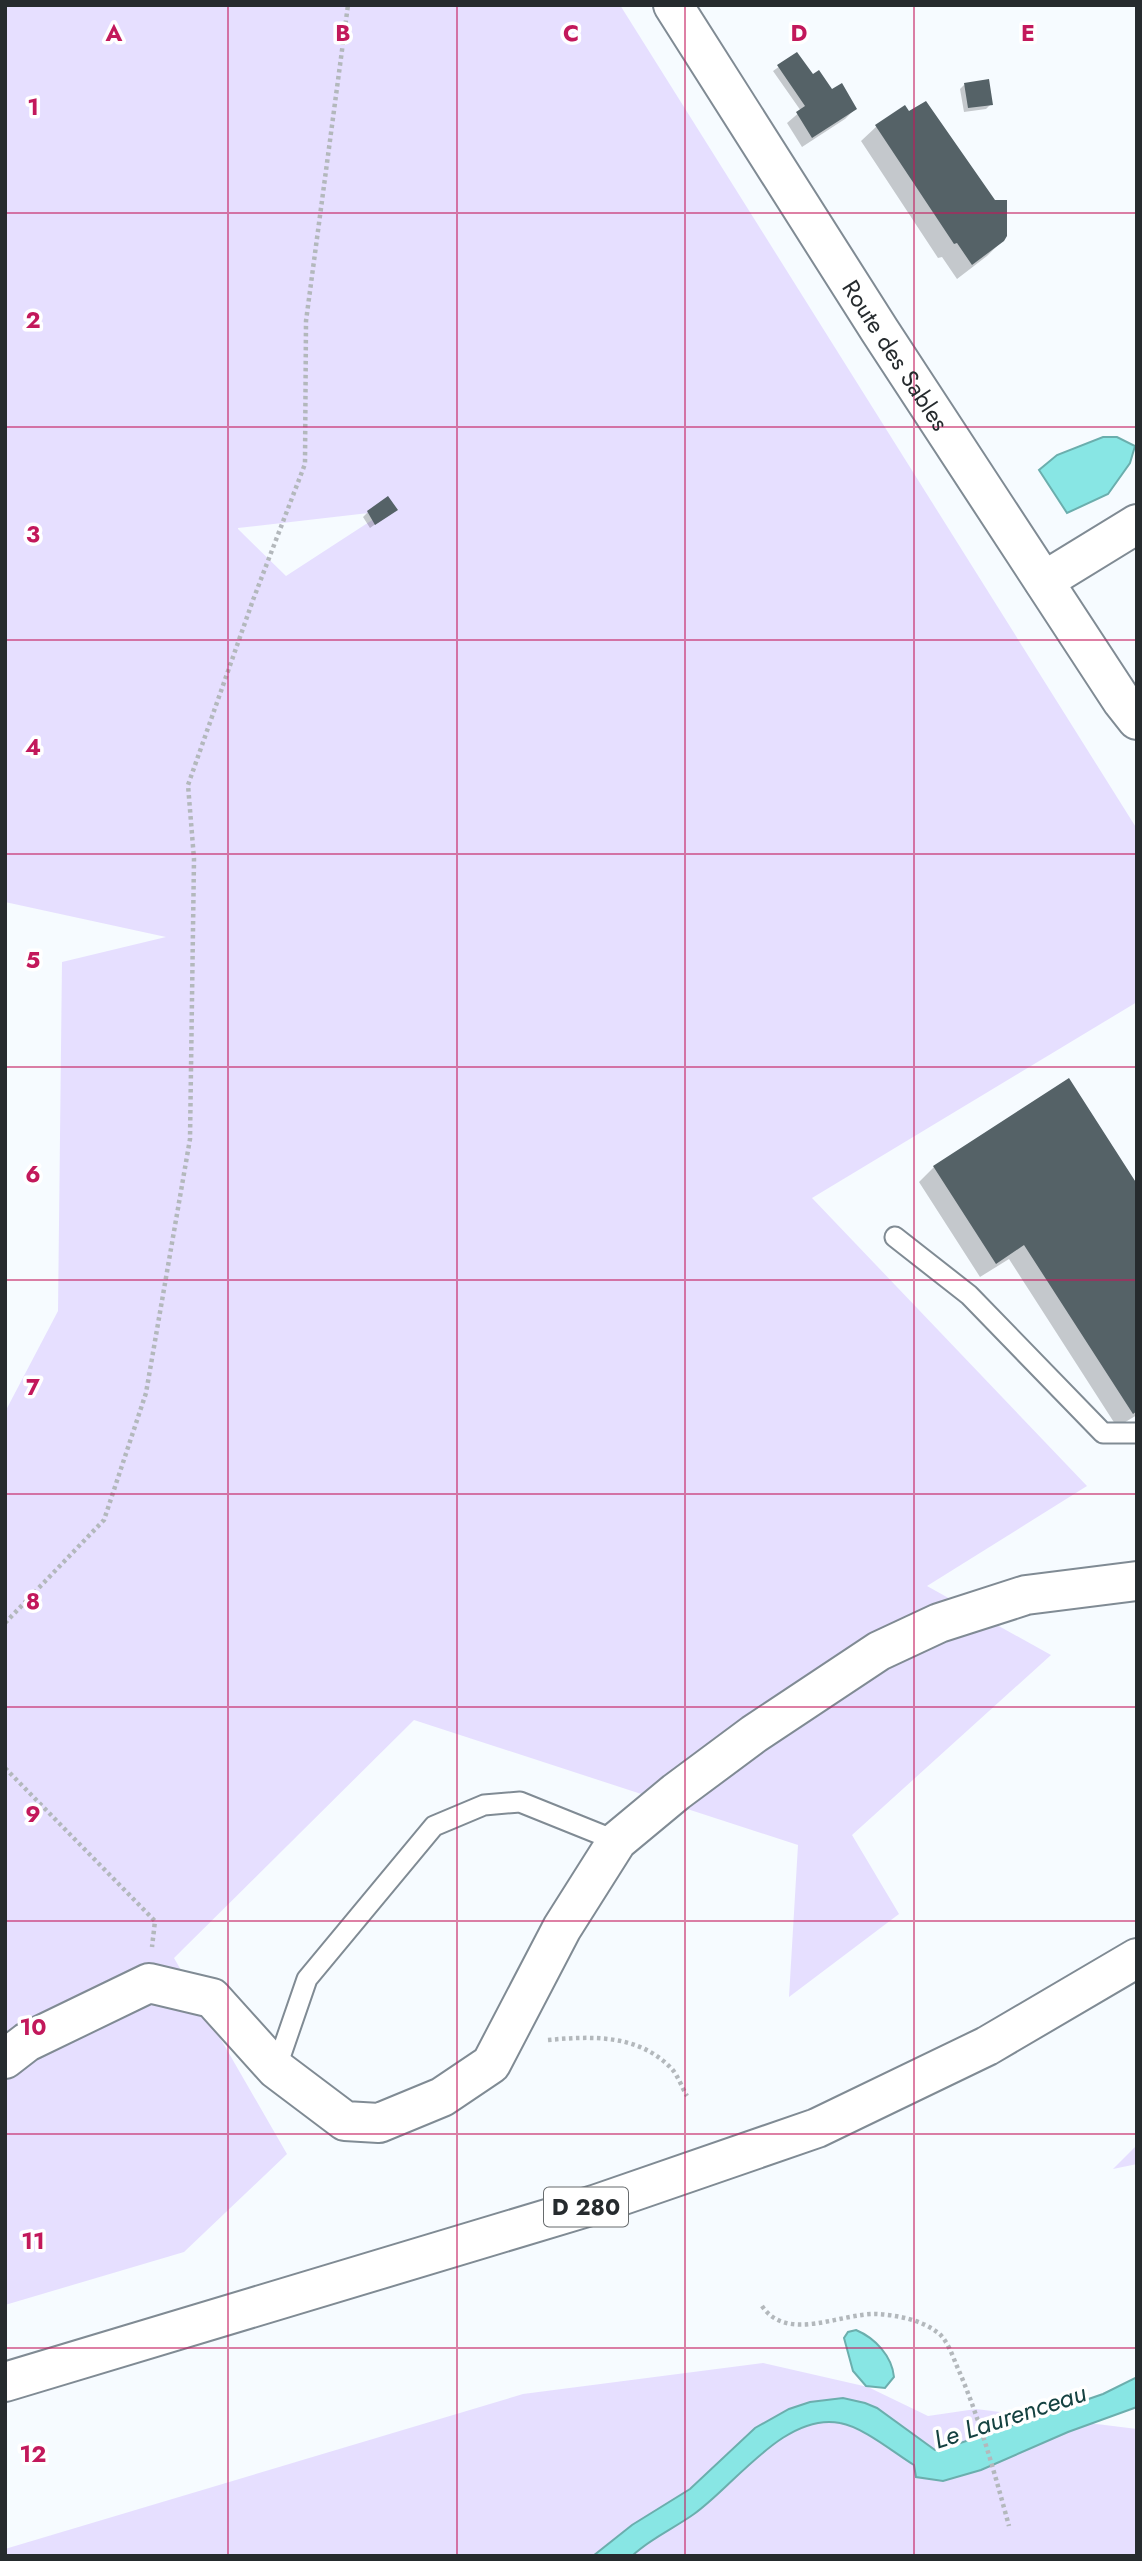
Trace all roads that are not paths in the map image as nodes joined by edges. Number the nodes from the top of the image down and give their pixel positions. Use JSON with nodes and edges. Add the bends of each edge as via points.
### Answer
{"nodes":[{"id":1,"x":673,"y":5,"type":"edge"},
{"id":2,"x":1137,"y":524,"type":"edge"},
{"id":3,"x":1044,"y":581,"type":"junction"},
{"id":4,"x":1132,"y":717,"type":"edge"},
{"id":5,"x":895,"y":1237,"type":"dead end"},
{"id":6,"x":1137,"y":1433,"type":"edge"},
{"id":7,"x":1137,"y":1581,"type":"edge"},
{"id":8,"x":617,"y":1841,"type":"junction"},
{"id":9,"x":1137,"y":1958,"type":"edge"},
{"id":10,"x":5,"y":2059,"type":"edge"},
{"id":11,"x":276,"y":2069,"type":"junction"},
{"id":12,"x":5,"y":2382,"type":"edge"}],
"edges":[{"from":1,"to":3,"type":"street","name":"Route des Sables"},
{"from":2,"to":3,"type":"street"},
{"from":3,"to":4,"type":"street","name":"Route des Sables"},
{"from":5,"to":6,"type":"lane","via":[[969,1295],[1103,1433]]},
{"from":7,"to":8,"type":"street","via":[[1026,1595],[939,1623],[879,1651],[754,1734]]},
{"from":8,"to":11,"type":"lane","via":[[520,1802],[484,1805],[434,1825],[307,1979]]},
{"from":8,"to":11,"type":"street","via":[[562,1927],[491,2064],[442,2097],[379,2123],[345,2121]]},
{"from":9,"to":12,"type":"street","number":"D 280","via":[[987,2046],[817,2128],[597,2204]]},
{"from":10,"to":11,"type":"street","via":[[27,2042],[149,1983],[212,1998]]}]}
